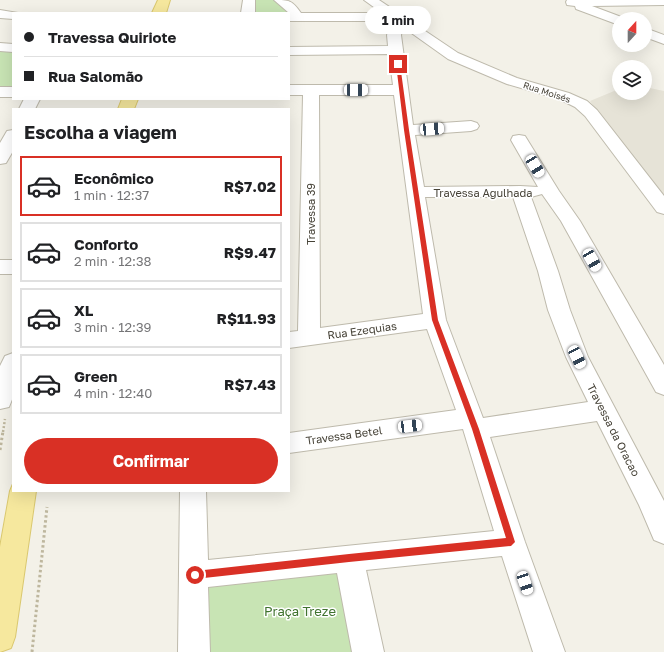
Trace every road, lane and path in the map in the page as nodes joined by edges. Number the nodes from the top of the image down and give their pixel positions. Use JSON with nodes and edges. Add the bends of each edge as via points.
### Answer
{"nodes":[{"id":1,"x":3,"y":0,"type":"edge"},
{"id":2,"x":164,"y":0,"type":"edge"},
{"id":3,"x":249,"y":0,"type":"edge"},
{"id":4,"x":280,"y":0,"type":"edge"},
{"id":5,"x":370,"y":0,"type":"edge"},
{"id":6,"x":569,"y":1,"type":"edge"},
{"id":7,"x":664,"y":1,"type":"edge"},
{"id":8,"x":0,"y":5,"type":"edge"},
{"id":9,"x":159,"y":12,"type":"edge"},
{"id":10,"x":248,"y":12,"type":"edge"},
{"id":11,"x":0,"y":14,"type":"edge"},
{"id":12,"x":12,"y":14,"type":"edge"},
{"id":13,"x":293,"y":17,"type":"edge"},
{"id":14,"x":398,"y":18,"type":"junction"},
{"id":15,"x":612,"y":18,"type":"edge"},
{"id":16,"x":652,"y":35,"type":"edge"},
{"id":17,"x":664,"y":40,"type":"edge"},
{"id":18,"x":0,"y":48,"type":"edge"},
{"id":19,"x":12,"y":48,"type":"edge"},
{"id":20,"x":396,"y":50,"type":"junction"},
{"id":21,"x":290,"y":51,"type":"edge"},
{"id":22,"x":290,"y":90,"type":"edge"},
{"id":23,"x":310,"y":90,"type":"junction"},
{"id":24,"x":401,"y":90,"type":"junction"},
{"id":25,"x":0,"y":92,"type":"edge"},
{"id":26,"x":12,"y":92,"type":"edge"},
{"id":27,"x":471,"y":126,"type":"dead end"},
{"id":28,"x":406,"y":130,"type":"junction"},
{"id":29,"x":9,"y":138,"type":"edge"},
{"id":30,"x":519,"y":140,"type":"dead end"},
{"id":31,"x":0,"y":159,"type":"edge"},
{"id":32,"x":416,"y":192,"type":"junction"},
{"id":33,"x":520,"y":192,"type":"junction"},
{"id":34,"x":550,"y":192,"type":"junction"},
{"id":35,"x":664,"y":208,"type":"edge"},
{"id":36,"x":0,"y":267,"type":"edge"},
{"id":37,"x":12,"y":267,"type":"edge"},
{"id":38,"x":435,"y":320,"type":"junction"},
{"id":39,"x":299,"y":338,"type":"edge"},
{"id":40,"x":0,"y":350,"type":"edge"},
{"id":41,"x":12,"y":350,"type":"edge"},
{"id":42,"x":12,"y":365,"type":"edge"},
{"id":43,"x":664,"y":386,"type":"edge"},
{"id":44,"x":0,"y":400,"type":"edge"},
{"id":45,"x":603,"y":410,"type":"junction"},
{"id":46,"x":473,"y":424,"type":"junction"},
{"id":47,"x":290,"y":443,"type":"edge"},
{"id":48,"x":193,"y":492,"type":"edge"},
{"id":49,"x":35,"y":495,"type":"edge"},
{"id":50,"x":664,"y":531,"type":"edge"},
{"id":51,"x":511,"y":542,"type":"junction"},
{"id":52,"x":349,"y":558,"type":"junction"},
{"id":53,"x":195,"y":575,"type":"junction"},
{"id":54,"x":0,"y":637,"type":"edge"},
{"id":55,"x":32,"y":652,"type":"edge"},
{"id":56,"x":194,"y":652,"type":"edge"},
{"id":57,"x":368,"y":652,"type":"edge"},
{"id":58,"x":549,"y":652,"type":"edge"}],
"edges":[{"from":1,"to":8,"type":"street"},
{"from":2,"to":9,"type":"main road"},
{"from":3,"to":10,"type":"street"},
{"from":4,"to":13,"type":"street","via":[[290,6]]},
{"from":5,"to":14,"type":"street","name":"Rua Moisés"},
{"from":6,"to":7,"type":"street"},
{"from":6,"to":15,"type":"street"},
{"from":11,"to":12,"type":"street"},
{"from":13,"to":14,"type":"street"},
{"from":14,"to":20,"type":"street","via":[[394,35]]},
{"from":14,"to":35,"type":"street","name":"Rua Moisés","via":[[453,56],[512,81],[564,96],[581,104],[591,113]]},
{"from":16,"to":17,"type":"street"},
{"from":18,"to":19,"type":"street"},
{"from":20,"to":21,"type":"street"},
{"from":20,"to":24,"type":"street"},
{"from":22,"to":23,"type":"street"},
{"from":23,"to":24,"type":"street"},
{"from":23,"to":39,"type":"street","name":"Travessa 39"},
{"from":24,"to":28,"type":"street"},
{"from":25,"to":26,"type":"street"},
{"from":27,"to":28,"type":"street"},
{"from":28,"to":32,"type":"street"},
{"from":29,"to":31,"type":"street"},
{"from":30,"to":34,"type":"street"},
{"from":32,"to":33,"type":"street","name":"Travessa Agulhada"},
{"from":32,"to":38,"type":"street"},
{"from":33,"to":34,"type":"street","name":"Travessa Agulhada"},
{"from":33,"to":45,"type":"street","name":"Travessa da Oracao","via":[[559,310],[577,357]]},
{"from":34,"to":43,"type":"street","via":[[573,227]]},
{"from":36,"to":37,"type":"street"},
{"from":38,"to":39,"type":"street","name":"Rua Ezequias"},
{"from":38,"to":46,"type":"street"},
{"from":40,"to":41,"type":"street"},
{"from":42,"to":44,"type":"street"},
{"from":45,"to":46,"type":"street","name":"Travessa Betel"},
{"from":45,"to":50,"type":"street","name":"Travessa da Oracao"},
{"from":46,"to":47,"type":"street","name":"Travessa Betel"},
{"from":46,"to":51,"type":"street"},
{"from":48,"to":53,"type":"street"},
{"from":49,"to":54,"type":"main road"},
{"from":49,"to":55,"type":"path"},
{"from":51,"to":52,"type":"street"},
{"from":51,"to":58,"type":"street"},
{"from":52,"to":53,"type":"street"},
{"from":52,"to":57,"type":"street"},
{"from":53,"to":56,"type":"street"}]}
